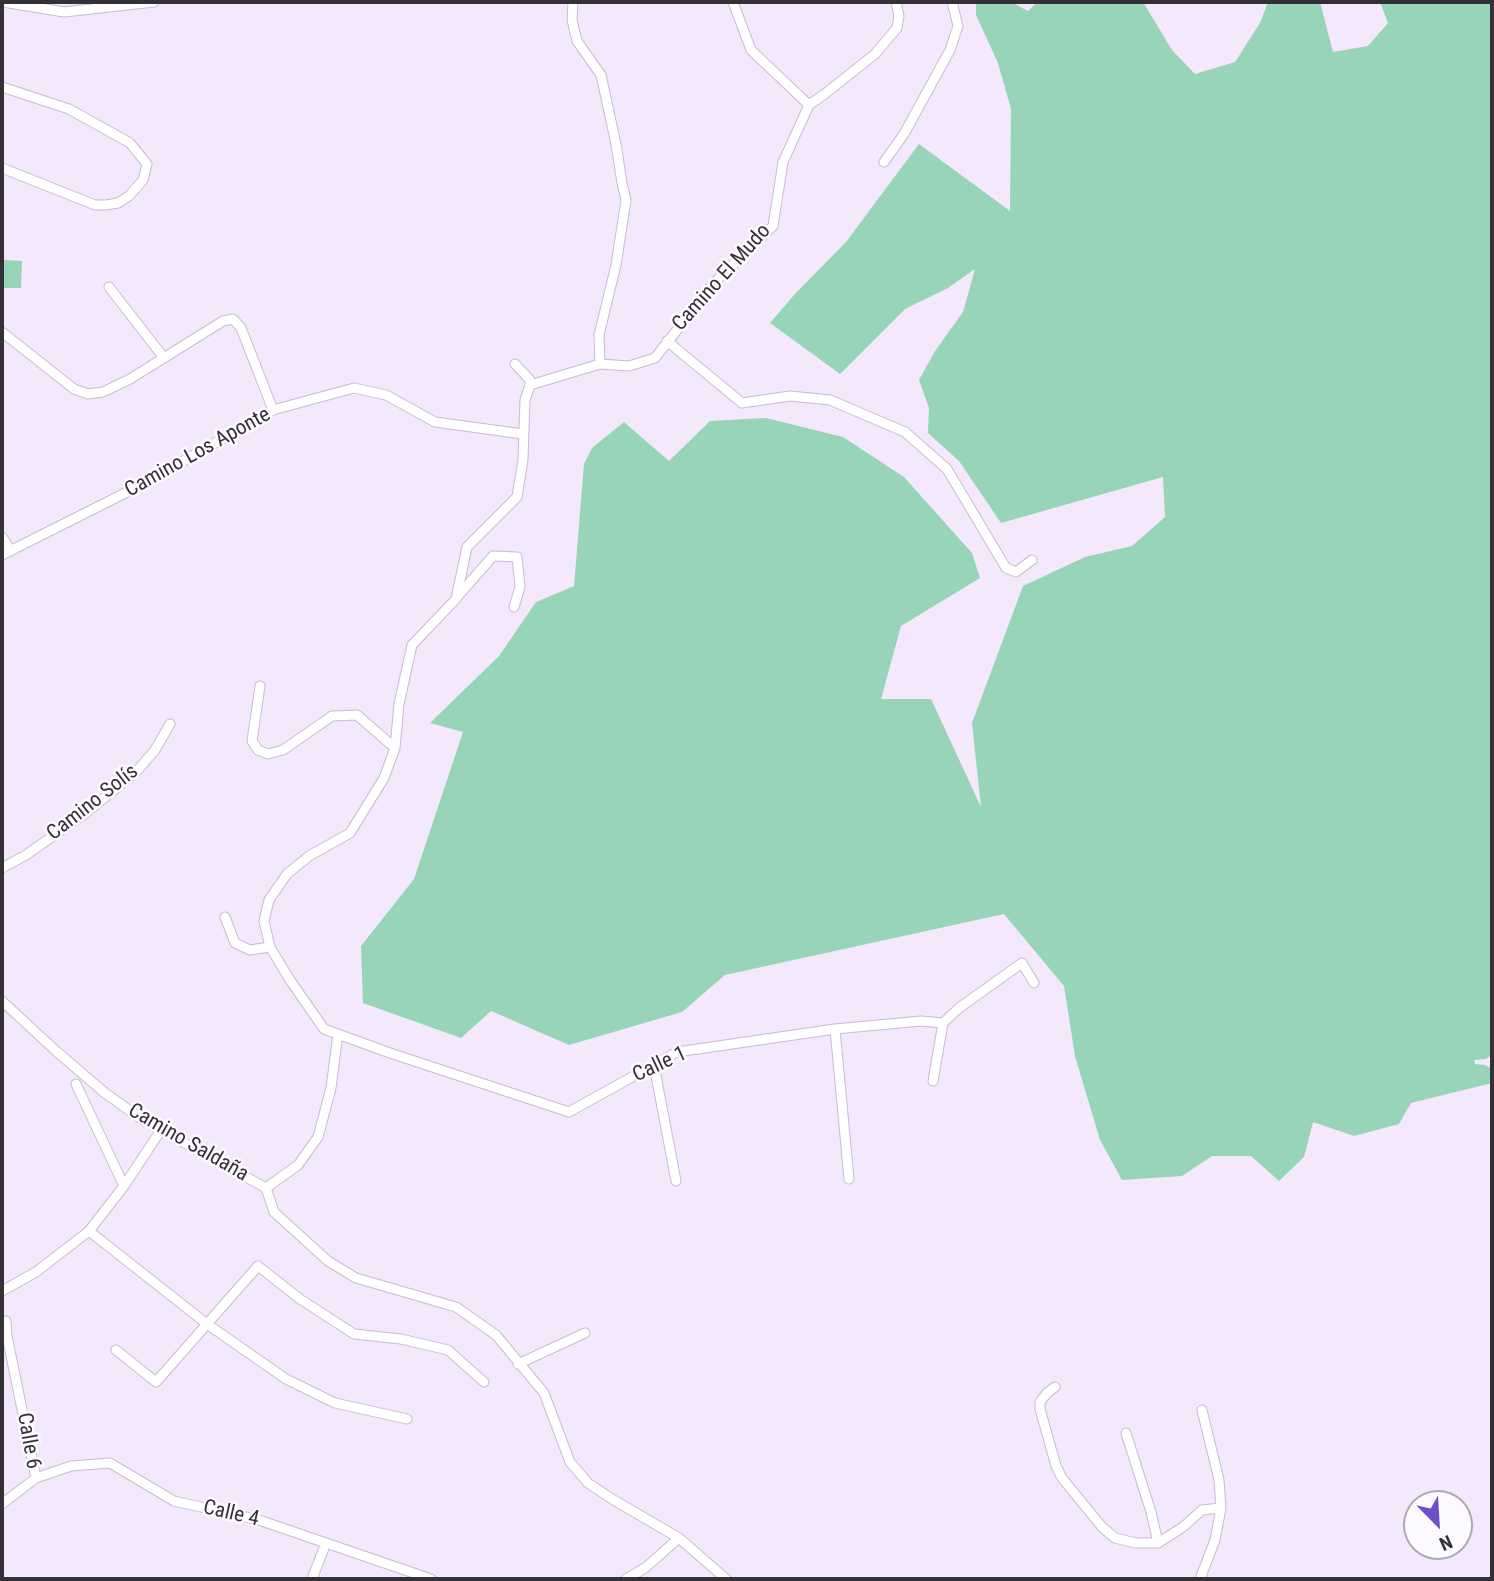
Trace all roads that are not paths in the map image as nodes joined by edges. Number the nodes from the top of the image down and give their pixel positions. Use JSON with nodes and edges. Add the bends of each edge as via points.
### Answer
{"nodes":[{"id":1,"x":3,"y":2,"type":"edge"},
{"id":2,"x":154,"y":2,"type":"edge"},
{"id":3,"x":573,"y":2,"type":"edge"},
{"id":4,"x":733,"y":2,"type":"edge"},
{"id":5,"x":896,"y":2,"type":"edge"},
{"id":6,"x":953,"y":2,"type":"edge"},
{"id":7,"x":2,"y":87,"type":"edge"},
{"id":8,"x":808,"y":104,"type":"junction"},
{"id":9,"x":884,"y":162,"type":"dead end"},
{"id":10,"x":2,"y":168,"type":"edge"},
{"id":11,"x":109,"y":287,"type":"dead end"},
{"id":12,"x":2,"y":332,"type":"edge"},
{"id":13,"x":667,"y":341,"type":"junction"},
{"id":14,"x":164,"y":358,"type":"junction"},
{"id":15,"x":600,"y":363,"type":"junction"},
{"id":16,"x":516,"y":364,"type":"dead end"},
{"id":17,"x":530,"y":384,"type":"junction"},
{"id":18,"x":273,"y":410,"type":"junction"},
{"id":19,"x":523,"y":434,"type":"junction"},
{"id":20,"x":2,"y":537,"type":"edge"},
{"id":21,"x":6,"y":553,"type":"edge"},
{"id":22,"x":1032,"y":560,"type":"dead end"},
{"id":23,"x":456,"y":599,"type":"junction"},
{"id":24,"x":514,"y":607,"type":"dead end"},
{"id":25,"x":260,"y":686,"type":"dead end"},
{"id":26,"x":170,"y":724,"type":"dead end"},
{"id":27,"x":395,"y":748,"type":"junction"},
{"id":28,"x":2,"y":868,"type":"edge"},
{"id":29,"x":225,"y":917,"type":"dead end"},
{"id":30,"x":270,"y":947,"type":"junction"},
{"id":31,"x":1034,"y":983,"type":"dead end"},
{"id":32,"x":2,"y":1001,"type":"edge"},
{"id":33,"x":943,"y":1023,"type":"junction"},
{"id":34,"x":835,"y":1029,"type":"junction"},
{"id":35,"x":338,"y":1034,"type":"junction"},
{"id":36,"x":654,"y":1065,"type":"junction"},
{"id":37,"x":933,"y":1081,"type":"dead end"},
{"id":38,"x":76,"y":1084,"type":"dead end"},
{"id":39,"x":161,"y":1130,"type":"junction"},
{"id":40,"x":849,"y":1179,"type":"dead end"},
{"id":41,"x":676,"y":1181,"type":"dead end"},
{"id":42,"x":124,"y":1186,"type":"junction"},
{"id":43,"x":266,"y":1188,"type":"junction"},
{"id":44,"x":89,"y":1231,"type":"junction"},
{"id":45,"x":2,"y":1291,"type":"edge"},
{"id":46,"x":6,"y":1321,"type":"dead end"},
{"id":47,"x":208,"y":1324,"type":"junction"},
{"id":48,"x":584,"y":1333,"type":"dead end"},
{"id":49,"x":116,"y":1350,"type":"dead end"},
{"id":50,"x":518,"y":1364,"type":"junction"},
{"id":51,"x":484,"y":1382,"type":"dead end"},
{"id":52,"x":1055,"y":1387,"type":"dead end"},
{"id":53,"x":1202,"y":1410,"type":"dead end"},
{"id":54,"x":407,"y":1419,"type":"dead end"},
{"id":55,"x":1126,"y":1433,"type":"dead end"},
{"id":56,"x":36,"y":1478,"type":"junction"},
{"id":57,"x":2,"y":1504,"type":"edge"},
{"id":58,"x":1221,"y":1508,"type":"junction"},
{"id":59,"x":679,"y":1538,"type":"junction"},
{"id":60,"x":1158,"y":1543,"type":"junction"},
{"id":61,"x":326,"y":1544,"type":"junction"},
{"id":62,"x":312,"y":1579,"type":"edge"},
{"id":63,"x":431,"y":1579,"type":"edge"},
{"id":64,"x":626,"y":1579,"type":"edge"},
{"id":65,"x":726,"y":1579,"type":"edge"},
{"id":66,"x":1200,"y":1579,"type":"edge"}],
"edges":[{"from":1,"to":2,"type":"street","via":[[64,12]]},
{"from":3,"to":15,"type":"street","via":[[577,41],[601,75],[626,200],[599,335]]},
{"from":4,"to":8,"type":"street","via":[[751,50]]},
{"from":5,"to":8,"type":"street","via":[[897,27],[875,54]]},
{"from":6,"to":9,"type":"street","via":[[958,26],[950,50]]},
{"from":7,"to":10,"type":"street","via":[[69,109],[130,143],[147,164],[129,196],[106,205],[94,205]]},
{"from":8,"to":13,"type":"street","name":"Camino El Mudo","via":[[783,162],[773,226],[713,284]]},
{"from":11,"to":14,"type":"street"},
{"from":12,"to":14,"type":"street","via":[[74,389],[88,394],[130,379]]},
{"from":13,"to":15,"type":"street","name":"Camino El Mudo","via":[[655,358],[629,366]]},
{"from":13,"to":22,"type":"street","via":[[742,403],[790,396],[830,400],[905,432],[947,469],[1006,568],[1016,572]]},
{"from":14,"to":18,"type":"street","via":[[233,319],[241,328]]},
{"from":15,"to":17,"type":"street","name":"Camino El Mudo"},
{"from":16,"to":17,"type":"street"},
{"from":17,"to":19,"type":"street"},
{"from":18,"to":19,"type":"street","name":"Camino Los Aponte","via":[[354,388],[386,396],[435,422]]},
{"from":18,"to":21,"type":"street","name":"Camino Los Aponte","via":[[141,485]]},
{"from":19,"to":23,"type":"street","via":[[517,497],[467,547]]},
{"from":20,"to":21,"type":"street"},
{"from":23,"to":24,"type":"street","via":[[493,556],[517,557],[520,587]]},
{"from":23,"to":27,"type":"street","via":[[412,645]]},
{"from":25,"to":27,"type":"street","via":[[252,741],[258,750],[268,754],[283,750],[332,716],[357,715]]},
{"from":26,"to":28,"type":"street","name":"Camino Solís","via":[[136,772],[87,812]]},
{"from":27,"to":30,"type":"street","via":[[384,778],[350,833],[287,874],[269,900],[264,922]]},
{"from":29,"to":30,"type":"street","via":[[235,943],[250,950]]},
{"from":30,"to":35,"type":"street","via":[[324,1029]]},
{"from":31,"to":33,"type":"street","via":[[1022,962]]},
{"from":32,"to":39,"type":"street","name":"Camino Saldaña","via":[[104,1093]]},
{"from":33,"to":34,"type":"street","name":"Calle 1"},
{"from":33,"to":37,"type":"street"},
{"from":34,"to":36,"type":"street","name":"Calle 1","via":[[677,1052]]},
{"from":34,"to":40,"type":"street"},
{"from":35,"to":36,"type":"street","name":"Calle 1","via":[[569,1112]]},
{"from":35,"to":43,"type":"street","via":[[318,1137],[298,1165]]},
{"from":36,"to":41,"type":"street"},
{"from":38,"to":42,"type":"street"},
{"from":39,"to":42,"type":"street"},
{"from":39,"to":43,"type":"street","name":"Camino Saldaña"},
{"from":42,"to":44,"type":"street"},
{"from":43,"to":50,"type":"street","name":"Camino Saldaña","via":[[274,1212],[328,1261],[356,1278],[456,1307],[496,1335]]},
{"from":44,"to":45,"type":"street","via":[[36,1272]]},
{"from":44,"to":47,"type":"street"},
{"from":46,"to":56,"type":"street","name":"Calle 6"},
{"from":47,"to":49,"type":"street","via":[[156,1382]]},
{"from":47,"to":51,"type":"street","via":[[258,1266],[354,1334],[448,1350]]},
{"from":47,"to":54,"type":"street","via":[[286,1379],[335,1403]]},
{"from":48,"to":50,"type":"street"},
{"from":50,"to":59,"type":"street","name":"Camino Saldaña","via":[[544,1393],[570,1462],[588,1483]]},
{"from":52,"to":60,"type":"street","via":[[1046,1393],[1040,1409],[1062,1478],[1115,1538]]},
{"from":53,"to":58,"type":"street"},
{"from":55,"to":60,"type":"street"},
{"from":56,"to":57,"type":"street","name":"Calle 6"},
{"from":56,"to":61,"type":"street","name":"Calle 4","via":[[71,1466],[110,1463],[174,1501],[259,1520]]},
{"from":58,"to":60,"type":"street","via":[[1202,1510]]},
{"from":58,"to":66,"type":"street"},
{"from":59,"to":64,"type":"street"},
{"from":59,"to":65,"type":"street","name":"Camino Saldaña"},
{"from":61,"to":62,"type":"street"},
{"from":61,"to":63,"type":"street","name":"Calle 4"}]}
